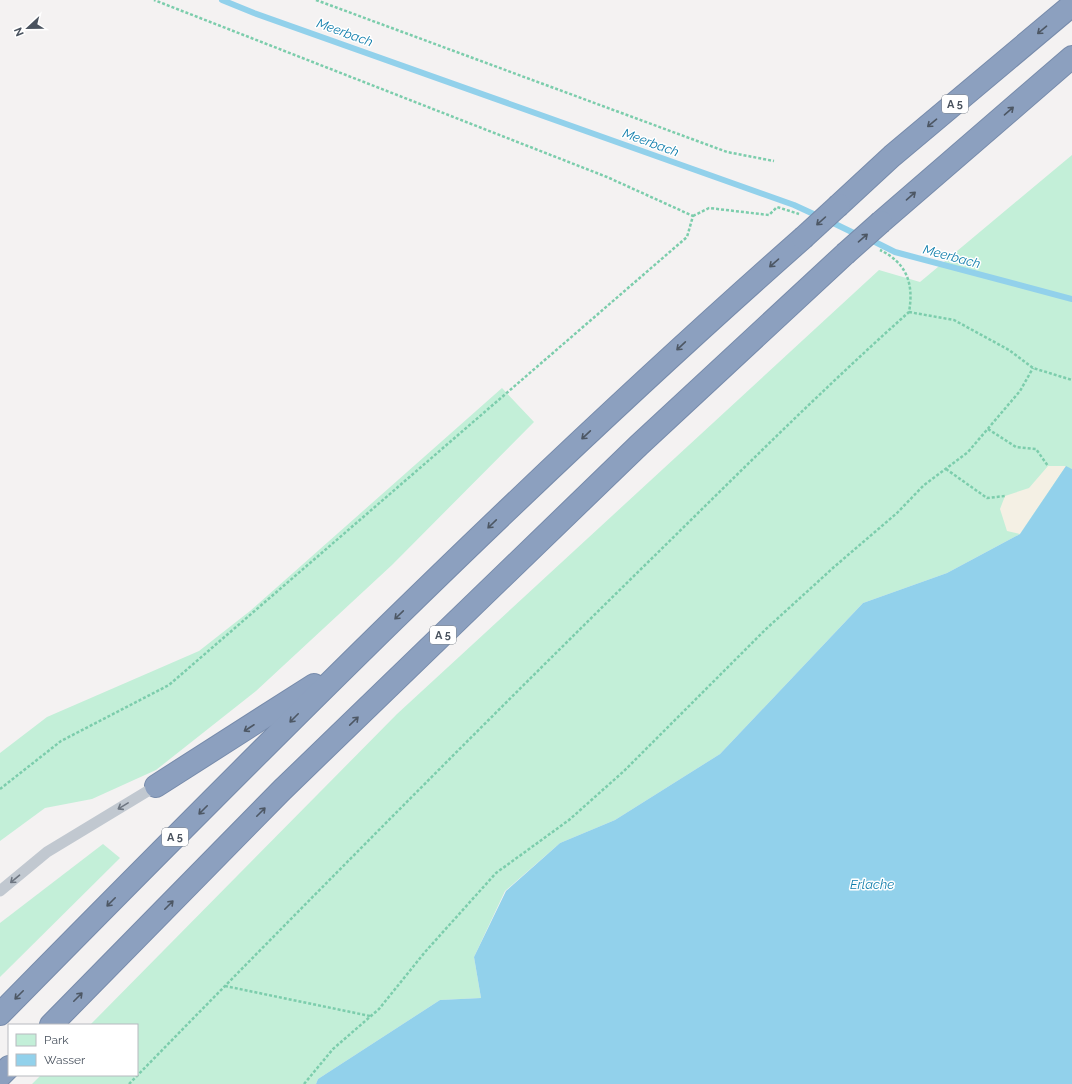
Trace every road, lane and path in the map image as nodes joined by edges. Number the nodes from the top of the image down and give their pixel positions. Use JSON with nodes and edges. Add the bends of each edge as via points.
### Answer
{"nodes":[{"id":1,"x":154,"y":0,"type":"edge"},
{"id":2,"x":316,"y":0,"type":"edge"},
{"id":3,"x":1072,"y":5,"type":"edge"},
{"id":4,"x":1072,"y":57,"type":"edge"},
{"id":5,"x":774,"y":161,"type":"dead end"},
{"id":6,"x":788,"y":209,"type":"dead end"},
{"id":7,"x":693,"y":216,"type":"junction"},
{"id":8,"x":892,"y":256,"type":"dead end"},
{"id":9,"x":909,"y":312,"type":"junction"},
{"id":10,"x":1033,"y":368,"type":"junction"},
{"id":11,"x":1072,"y":380,"type":"edge"},
{"id":12,"x":988,"y":429,"type":"junction"},
{"id":13,"x":1048,"y":466,"type":"dead end"},
{"id":14,"x":946,"y":469,"type":"junction"},
{"id":15,"x":1005,"y":496,"type":"dead end"},
{"id":16,"x":352,"y":660,"type":"junction"},
{"id":17,"x":156,"y":786,"type":"joint"},
{"id":18,"x":0,"y":789,"type":"edge"},
{"id":19,"x":0,"y":891,"type":"edge"},
{"id":20,"x":225,"y":986,"type":"junction"},
{"id":21,"x":0,"y":1014,"type":"edge"},
{"id":22,"x":370,"y":1016,"type":"junction"},
{"id":23,"x":52,"y":1024,"type":"edge"},
{"id":24,"x":8,"y":1068,"type":"edge"},
{"id":25,"x":138,"y":1075,"type":"edge"},
{"id":26,"x":0,"y":1076,"type":"edge"},
{"id":27,"x":137,"y":1076,"type":"edge"},
{"id":28,"x":129,"y":1084,"type":"edge"},
{"id":29,"x":304,"y":1084,"type":"edge"}],
"edges":[{"from":1,"to":7,"type":"path","via":[[607,177]]},
{"from":2,"to":5,"type":"path","via":[[727,152]]},
{"from":3,"to":16,"type":"highway","number":"A 5","one_way":true,"bridge":true,"via":[[892,156],[710,320],[550,468]]},
{"from":23,"to":4,"type":"highway","number":"A 5","one_way":true,"bridge":true,"via":[[282,790],[639,444],[845,254]]},
{"from":6,"to":7,"type":"path","via":[[777,207],[769,215],[709,208]]},
{"from":7,"to":18,"type":"path","via":[[687,237],[169,685],[60,741]]},
{"from":8,"to":9,"type":"path","via":[[906,272],[912,296]]},
{"from":9,"to":10,"type":"path","via":[[954,320],[1009,350]]},
{"from":9,"to":20,"type":"path","via":[[836,378],[582,627]]},
{"from":10,"to":11,"type":"path"},
{"from":10,"to":12,"type":"path","via":[[1020,391]]},
{"from":12,"to":13,"type":"path","via":[[1016,447],[1036,449]]},
{"from":12,"to":14,"type":"path","via":[[968,452]]},
{"from":14,"to":15,"type":"path","via":[[987,498]]},
{"from":14,"to":22,"type":"path","via":[[924,485],[898,513],[766,629],[624,770],[569,820],[496,873],[425,952],[379,1009]]},
{"from":16,"to":17,"type":"highway","one_way":true},
{"from":16,"to":21,"type":"highway","number":"A 5","one_way":true},
{"from":17,"to":19,"type":"lane","one_way":true,"via":[[48,852]]},
{"from":20,"to":22,"type":"path"},
{"from":20,"to":25,"type":"path"},
{"from":22,"to":29,"type":"path","via":[[333,1050]]},
{"from":24,"to":26,"type":"highway"},
{"from":27,"to":28,"type":"path"}]}
